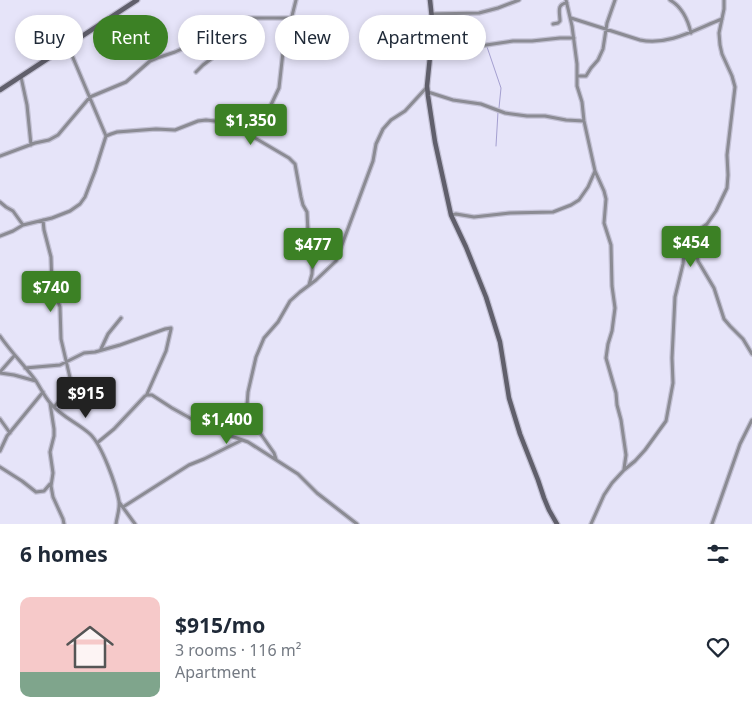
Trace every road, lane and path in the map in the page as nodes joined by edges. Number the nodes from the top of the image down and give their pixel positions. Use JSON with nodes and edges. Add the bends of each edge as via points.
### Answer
{"nodes":[{"id":1,"x":137,"y":0,"type":"edge"},
{"id":2,"x":296,"y":0,"type":"edge"},
{"id":3,"x":430,"y":0,"type":"edge"},
{"id":4,"x":519,"y":0,"type":"edge"},
{"id":5,"x":615,"y":0,"type":"edge"},
{"id":6,"x":670,"y":0,"type":"edge"},
{"id":7,"x":724,"y":0,"type":"edge"},
{"id":8,"x":131,"y":2,"type":"edge"},
{"id":9,"x":566,"y":2,"type":"edge"},
{"id":10,"x":431,"y":14,"type":"joint"},
{"id":11,"x":292,"y":15,"type":"edge"},
{"id":12,"x":571,"y":18,"type":"junction"},
{"id":13,"x":722,"y":19,"type":"junction"},
{"id":14,"x":553,"y":24,"type":"dead end"},
{"id":15,"x":606,"y":29,"type":"junction"},
{"id":16,"x":692,"y":33,"type":"junction"},
{"id":17,"x":83,"y":36,"type":"edge"},
{"id":18,"x":574,"y":38,"type":"junction"},
{"id":19,"x":486,"y":46,"type":"edge"},
{"id":20,"x":178,"y":51,"type":"edge"},
{"id":21,"x":47,"y":60,"type":"edge"},
{"id":22,"x":74,"y":60,"type":"edge"},
{"id":23,"x":210,"y":60,"type":"edge"},
{"id":24,"x":282,"y":60,"type":"edge"},
{"id":25,"x":430,"y":60,"type":"edge"},
{"id":26,"x":196,"y":72,"type":"dead end"},
{"id":27,"x":577,"y":76,"type":"junction"},
{"id":28,"x":21,"y":77,"type":"junction"},
{"id":29,"x":427,"y":86,"type":"junction"},
{"id":30,"x":0,"y":90,"type":"edge"},
{"id":31,"x":428,"y":92,"type":"junction"},
{"id":32,"x":90,"y":97,"type":"junction"},
{"id":33,"x":584,"y":121,"type":"junction"},
{"id":34,"x":253,"y":133,"type":"junction"},
{"id":35,"x":106,"y":136,"type":"junction"},
{"id":36,"x":31,"y":145,"type":"junction"},
{"id":37,"x":0,"y":156,"type":"edge"},
{"id":38,"x":595,"y":170,"type":"junction"},
{"id":39,"x":0,"y":202,"type":"edge"},
{"id":40,"x":451,"y":215,"type":"junction"},
{"id":41,"x":43,"y":220,"type":"junction"},
{"id":42,"x":707,"y":224,"type":"junction"},
{"id":43,"x":23,"y":225,"type":"junction"},
{"id":44,"x":0,"y":236,"type":"edge"},
{"id":45,"x":309,"y":285,"type":"junction"},
{"id":46,"x":121,"y":318,"type":"dead end"},
{"id":47,"x":0,"y":336,"type":"edge"},
{"id":48,"x":101,"y":350,"type":"junction"},
{"id":49,"x":752,"y":354,"type":"edge"},
{"id":50,"x":14,"y":356,"type":"junction"},
{"id":51,"x":66,"y":362,"type":"junction"},
{"id":52,"x":25,"y":368,"type":"junction"},
{"id":53,"x":0,"y":373,"type":"edge"},
{"id":54,"x":36,"y":381,"type":"junction"},
{"id":55,"x":43,"y":392,"type":"junction"},
{"id":56,"x":147,"y":395,"type":"junction"},
{"id":57,"x":50,"y":403,"type":"junction"},
{"id":58,"x":54,"y":407,"type":"junction"},
{"id":59,"x":0,"y":419,"type":"edge"},
{"id":60,"x":752,"y":420,"type":"edge"},
{"id":61,"x":10,"y":433,"type":"junction"},
{"id":62,"x":243,"y":440,"type":"junction"},
{"id":63,"x":97,"y":442,"type":"junction"},
{"id":64,"x":0,"y":451,"type":"edge"},
{"id":65,"x":276,"y":459,"type":"junction"},
{"id":66,"x":0,"y":467,"type":"edge"},
{"id":67,"x":624,"y":470,"type":"junction"},
{"id":68,"x":51,"y":483,"type":"junction"},
{"id":69,"x":119,"y":500,"type":"junction"},
{"id":70,"x":123,"y":507,"type":"junction"},
{"id":71,"x":64,"y":524,"type":"edge"},
{"id":72,"x":116,"y":524,"type":"edge"},
{"id":73,"x":135,"y":524,"type":"edge"},
{"id":74,"x":358,"y":524,"type":"edge"},
{"id":75,"x":557,"y":524,"type":"edge"},
{"id":76,"x":591,"y":524,"type":"edge"},
{"id":77,"x":712,"y":524,"type":"edge"}],
"edges":[{"from":1,"to":8,"type":"street"},
{"from":2,"to":11,"type":"street"},
{"from":3,"to":10,"type":"street"},
{"from":4,"to":10,"type":"street","via":[[479,13]]},
{"from":5,"to":15,"type":"street"},
{"from":6,"to":16,"type":"street","via":[[680,8]]},
{"from":7,"to":13,"type":"street"},
{"from":8,"to":17,"type":"street"},
{"from":9,"to":12,"type":"street"},
{"from":9,"to":14,"type":"street","via":[[559,8],[560,21]]},
{"from":12,"to":15,"type":"street"},
{"from":12,"to":18,"type":"street"},
{"from":13,"to":16,"type":"street"},
{"from":13,"to":42,"type":"street","via":[[720,45],[734,84],[728,175],[727,188]]},
{"from":15,"to":16,"type":"street","via":[[651,41]]},
{"from":15,"to":27,"type":"street","via":[[598,60],[586,76]]},
{"from":18,"to":19,"type":"street","via":[[513,41]]},
{"from":18,"to":27,"type":"street"},
{"from":20,"to":32,"type":"street","via":[[150,61],[126,82]]},
{"from":21,"to":28,"type":"street"},
{"from":22,"to":32,"type":"street"},
{"from":23,"to":26,"type":"street"},
{"from":24,"to":34,"type":"street","via":[[279,88]]},
{"from":25,"to":29,"type":"street"},
{"from":27,"to":33,"type":"street"},
{"from":28,"to":30,"type":"street"},
{"from":28,"to":36,"type":"street"},
{"from":29,"to":31,"type":"street"},
{"from":29,"to":45,"type":"street","via":[[380,134],[336,261]]},
{"from":31,"to":33,"type":"street","via":[[481,104],[505,114]]},
{"from":31,"to":40,"type":"street"},
{"from":32,"to":35,"type":"street"},
{"from":32,"to":36,"type":"street","via":[[58,135]]},
{"from":33,"to":38,"type":"street"},
{"from":34,"to":35,"type":"street","via":[[232,123],[206,120],[175,130],[156,129]]},
{"from":34,"to":45,"type":"street","via":[[255,138],[295,164],[313,252]]},
{"from":35,"to":41,"type":"street","via":[[80,204]]},
{"from":36,"to":37,"type":"street"},
{"from":38,"to":40,"type":"street","via":[[588,187],[576,202],[553,212],[474,217]]},
{"from":38,"to":67,"type":"street","via":[[605,196],[604,222],[612,249],[614,308],[606,358],[621,420],[626,455]]},
{"from":39,"to":43,"type":"street","via":[[13,211]]},
{"from":40,"to":75,"type":"street","via":[[486,296],[518,424],[544,498]]},
{"from":41,"to":43,"type":"street"},
{"from":41,"to":51,"type":"street","via":[[51,257],[52,286],[60,306],[61,339]]},
{"from":42,"to":49,"type":"street","via":[[696,256],[714,288],[724,319]]},
{"from":42,"to":67,"type":"street","via":[[685,243],[675,298],[672,383],[667,416],[645,450]]},
{"from":43,"to":44,"type":"street"},
{"from":45,"to":65,"type":"street","via":[[290,301],[261,342],[248,392],[248,410]]},
{"from":46,"to":48,"type":"street","via":[[108,334]]},
{"from":47,"to":50,"type":"street"},
{"from":48,"to":51,"type":"street","via":[[84,353]]},
{"from":48,"to":56,"type":"street","via":[[170,328],[166,351]]},
{"from":50,"to":52,"type":"street"},
{"from":50,"to":53,"type":"street"},
{"from":51,"to":52,"type":"street"},
{"from":51,"to":58,"type":"street","via":[[70,387]]},
{"from":52,"to":54,"type":"street"},
{"from":53,"to":54,"type":"street"},
{"from":54,"to":55,"type":"street"},
{"from":55,"to":57,"type":"street"},
{"from":55,"to":61,"type":"street"},
{"from":56,"to":62,"type":"street","via":[[208,428]]},
{"from":56,"to":63,"type":"street"},
{"from":57,"to":58,"type":"street"},
{"from":57,"to":68,"type":"street","via":[[54,429],[50,452]]},
{"from":58,"to":63,"type":"street"},
{"from":59,"to":61,"type":"street"},
{"from":60,"to":77,"type":"street","via":[[740,444]]},
{"from":61,"to":64,"type":"street"},
{"from":62,"to":65,"type":"street"},
{"from":62,"to":70,"type":"street","via":[[189,465]]},
{"from":63,"to":69,"type":"street"},
{"from":65,"to":74,"type":"street"},
{"from":66,"to":68,"type":"street","via":[[36,492],[44,491]]},
{"from":67,"to":76,"type":"street","via":[[604,495]]},
{"from":68,"to":71,"type":"street"},
{"from":69,"to":70,"type":"street"},
{"from":69,"to":72,"type":"street"},
{"from":70,"to":73,"type":"street"}]}
